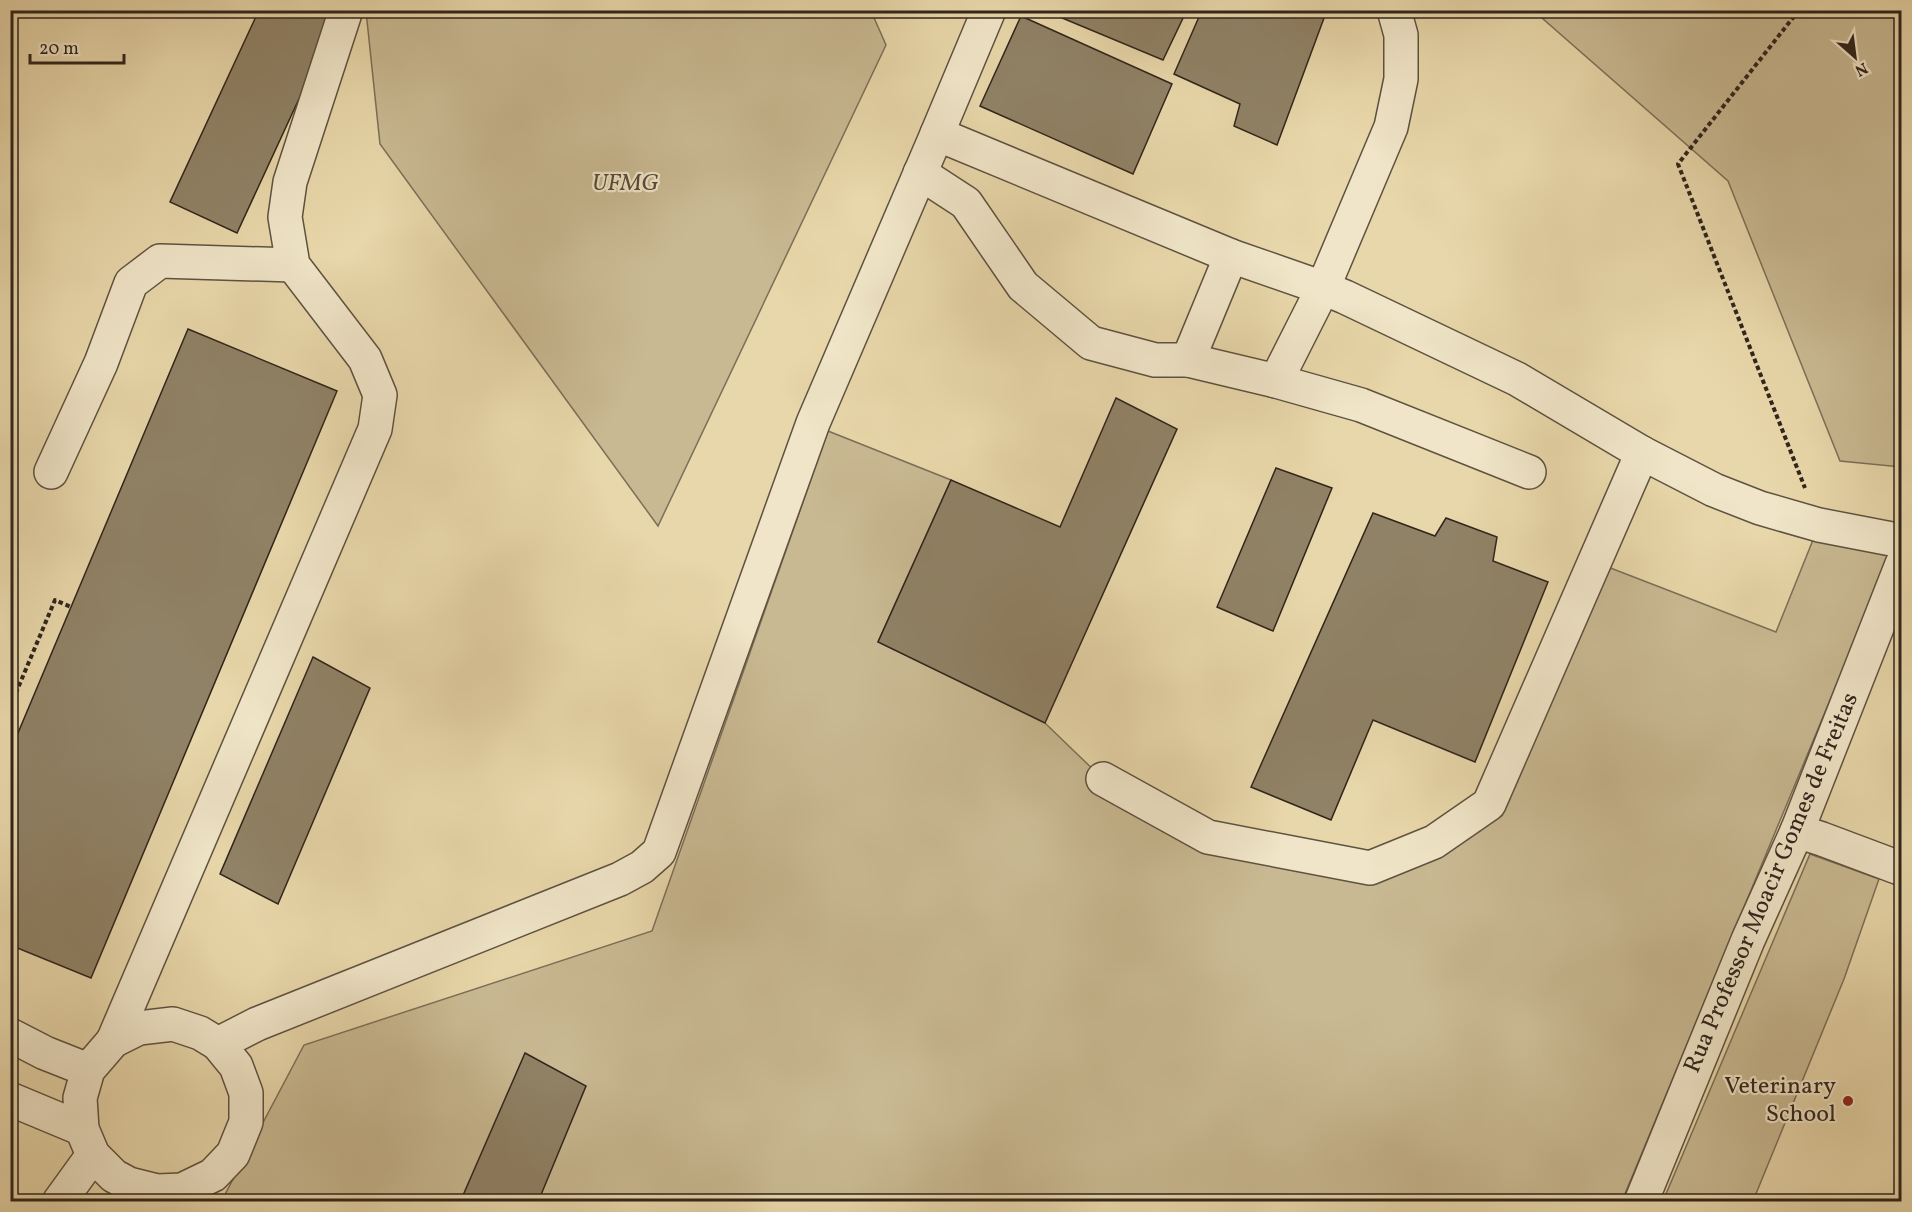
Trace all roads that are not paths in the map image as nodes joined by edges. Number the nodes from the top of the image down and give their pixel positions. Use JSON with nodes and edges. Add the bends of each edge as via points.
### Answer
{"nodes":[{"id":1,"x":346,"y":10,"type":"edge"},
{"id":2,"x":989,"y":10,"type":"edge"},
{"id":3,"x":1394,"y":10,"type":"edge"},
{"id":4,"x":937,"y":134,"type":"junction"},
{"id":5,"x":920,"y":172,"type":"junction"},
{"id":6,"x":1231,"y":256,"type":"junction"},
{"id":7,"x":293,"y":265,"type":"junction"},
{"id":8,"x":1323,"y":288,"type":"junction"},
{"id":9,"x":1188,"y":360,"type":"junction"},
{"id":10,"x":1276,"y":381,"type":"junction"},
{"id":11,"x":1642,"y":453,"type":"junction"},
{"id":12,"x":51,"y":472,"type":"dead end"},
{"id":13,"x":1529,"y":472,"type":"dead end"},
{"id":14,"x":1902,"y":541,"type":"edge"},
{"id":15,"x":1902,"y":564,"type":"edge"},
{"id":16,"x":1103,"y":779,"type":"dead end"},
{"id":17,"x":1797,"y":831,"type":"junction"},
{"id":18,"x":1902,"y":869,"type":"edge"},
{"id":19,"x":10,"y":1035,"type":"edge"},
{"id":20,"x":113,"y":1041,"type":"junction"},
{"id":21,"x":218,"y":1044,"type":"junction"},
{"id":22,"x":88,"y":1070,"type":"junction"},
{"id":23,"x":10,"y":1099,"type":"edge"},
{"id":24,"x":87,"y":1142,"type":"junction"},
{"id":25,"x":207,"y":1188,"type":"edge"},
{"id":26,"x":59,"y":1202,"type":"edge"},
{"id":27,"x":1641,"y":1202,"type":"edge"}],
"edges":[{"from":1,"to":7,"type":"street","via":[[290,182],[285,217]]},
{"from":2,"to":4,"type":"street"},
{"from":3,"to":8,"type":"street","via":[[1401,35],[1401,79],[1391,127]]},
{"from":4,"to":5,"type":"street"},
{"from":4,"to":6,"type":"street"},
{"from":5,"to":9,"type":"street","via":[[966,203],[1023,286],[1091,343],[1155,360]]},
{"from":5,"to":21,"type":"street","via":[[813,423],[659,852],[620,879],[257,1024]]},
{"from":6,"to":8,"type":"street"},
{"from":6,"to":9,"type":"street"},
{"from":7,"to":12,"type":"street","via":[[160,261],[131,283],[101,363]]},
{"from":7,"to":20,"type":"street","via":[[365,359],[380,394],[375,429]]},
{"from":8,"to":10,"type":"street"},
{"from":8,"to":11,"type":"street","via":[[1517,379]]},
{"from":9,"to":10,"type":"street"},
{"from":10,"to":13,"type":"street","via":[[1362,405]]},
{"from":11,"to":14,"type":"street","via":[[1760,508],[1819,525]]},
{"from":11,"to":16,"type":"street","via":[[1489,804],[1434,842],[1370,868],[1208,837]]},
{"from":15,"to":17,"type":"street","name":"Rua Professor Moacir Gomes de Freitas"},
{"from":17,"to":18,"type":"street"},
{"from":17,"to":27,"type":"street","name":"Rua Professor Moacir Gomes de Freitas"},
{"from":19,"to":22,"type":"street"},
{"from":20,"to":21,"type":"street","via":[[139,1028],[173,1024]]},
{"from":20,"to":22,"type":"street"},
{"from":21,"to":25,"type":"street","via":[[236,1066],[246,1093],[246,1122],[233,1154]]},
{"from":22,"to":24,"type":"street","via":[[80,1098]]},
{"from":23,"to":24,"type":"street"},
{"from":24,"to":25,"type":"street","via":[[114,1176],[129,1184],[157,1191]]},
{"from":24,"to":26,"type":"street"}]}
